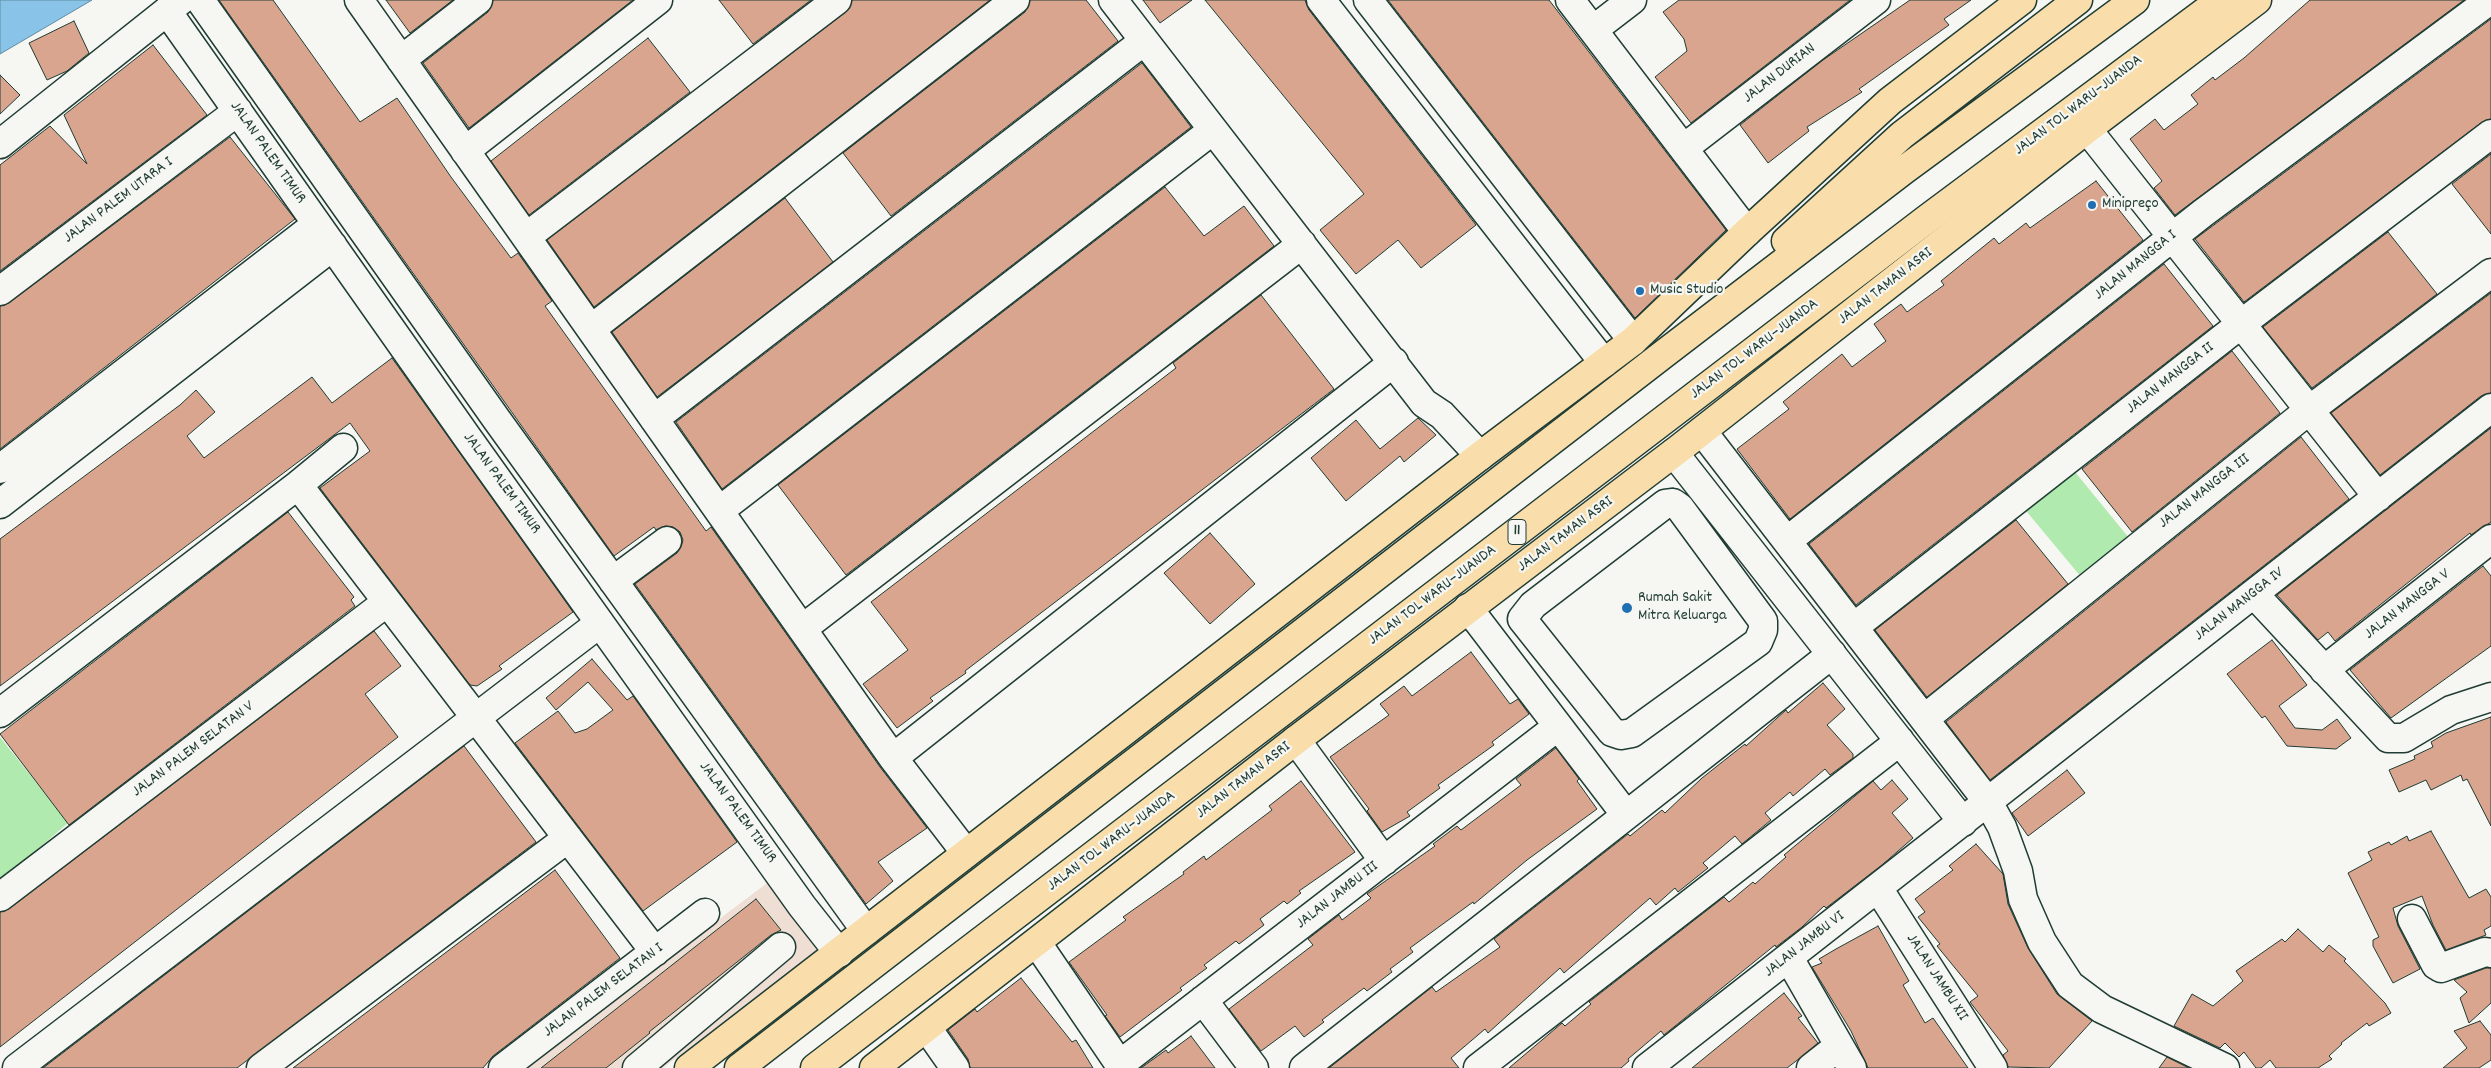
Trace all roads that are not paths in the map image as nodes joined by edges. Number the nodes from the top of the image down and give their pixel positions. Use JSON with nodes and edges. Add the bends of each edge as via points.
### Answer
{"nodes":[{"id":1,"x":200,"y":0,"type":"edge"},
{"id":2,"x":358,"y":0,"type":"edge"},
{"id":3,"x":478,"y":0,"type":"edge"},
{"id":4,"x":658,"y":0,"type":"edge"},
{"id":5,"x":837,"y":0,"type":"edge"},
{"id":6,"x":1015,"y":0,"type":"edge"},
{"id":7,"x":1113,"y":0,"type":"edge"},
{"id":8,"x":1321,"y":0,"type":"edge"},
{"id":9,"x":1368,"y":0,"type":"edge"},
{"id":10,"x":1570,"y":0,"type":"edge"},
{"id":11,"x":1632,"y":0,"type":"edge"},
{"id":12,"x":1876,"y":0,"type":"edge"},
{"id":13,"x":2022,"y":0,"type":"edge"},
{"id":14,"x":2078,"y":0,"type":"edge"},
{"id":15,"x":2135,"y":0,"type":"edge"},
{"id":16,"x":2221,"y":0,"type":"edge"},
{"id":17,"x":2257,"y":0,"type":"edge"},
{"id":18,"x":2490,"y":0,"type":"edge"},
{"id":19,"x":174,"y":6,"type":"edge"},
{"id":20,"x":1593,"y":30,"type":"junction"},
{"id":21,"x":1144,"y":41,"type":"junction"},
{"id":22,"x":401,"y":60,"type":"junction"},
{"id":23,"x":238,"y":111,"type":"junction"},
{"id":24,"x":2087,"y":129,"type":"junction"},
{"id":25,"x":1213,"y":130,"type":"junction"},
{"id":26,"x":2491,"y":134,"type":"edge"},
{"id":27,"x":0,"y":144,"type":"edge"},
{"id":28,"x":1684,"y":148,"type":"junction"},
{"id":29,"x":465,"y":151,"type":"junction"},
{"id":30,"x":317,"y":224,"type":"junction"},
{"id":31,"x":1747,"y":232,"type":"junction"},
{"id":32,"x":2172,"y":237,"type":"junction"},
{"id":33,"x":526,"y":238,"type":"junction"},
{"id":34,"x":1302,"y":244,"type":"junction"},
{"id":35,"x":333,"y":246,"type":"junction"},
{"id":36,"x":2491,"y":273,"type":"edge"},
{"id":37,"x":0,"y":291,"type":"edge"},
{"id":38,"x":2241,"y":324,"type":"junction"},
{"id":39,"x":591,"y":329,"type":"junction"},
{"id":40,"x":1633,"y":341,"type":"junction"},
{"id":41,"x":1666,"y":353,"type":"junction"},
{"id":42,"x":1394,"y":362,"type":"junction"},
{"id":43,"x":1604,"y":363,"type":"junction"},
{"id":44,"x":2491,"y":408,"type":"edge"},
{"id":45,"x":2308,"y":410,"type":"junction"},
{"id":46,"x":654,"y":419,"type":"junction"},
{"id":47,"x":497,"y":420,"type":"junction"},
{"id":48,"x":1702,"y":431,"type":"junction"},
{"id":49,"x":467,"y":437,"type":"junction"},
{"id":50,"x":344,"y":448,"type":"dead end"},
{"id":51,"x":1674,"y":453,"type":"junction"},
{"id":52,"x":1473,"y":461,"type":"junction"},
{"id":53,"x":0,"y":469,"type":"edge"},
{"id":54,"x":298,"y":486,"type":"junction"},
{"id":55,"x":2378,"y":497,"type":"junction"},
{"id":56,"x":0,"y":504,"type":"edge"},
{"id":57,"x":719,"y":511,"type":"junction"},
{"id":58,"x":2491,"y":539,"type":"edge"},
{"id":59,"x":1787,"y":540,"type":"junction"},
{"id":60,"x":667,"y":541,"type":"dead end"},
{"id":61,"x":1511,"y":576,"type":"junction"},
{"id":62,"x":613,"y":581,"type":"junction"},
{"id":63,"x":2254,"y":594,"type":"junction"},
{"id":64,"x":1790,"y":601,"type":"junction"},
{"id":65,"x":387,"y":602,"type":"junction"},
{"id":66,"x":1533,"y":605,"type":"junction"},
{"id":67,"x":1468,"y":608,"type":"junction"},
{"id":68,"x":1763,"y":621,"type":"junction"},
{"id":69,"x":600,"y":623,"type":"junction"},
{"id":70,"x":1854,"y":627,"type":"junction"},
{"id":71,"x":802,"y":630,"type":"junction"},
{"id":72,"x":1832,"y":654,"type":"junction"},
{"id":73,"x":2324,"y":670,"type":"junction"},
{"id":74,"x":2491,"y":677,"type":"edge"},
{"id":75,"x":2491,"y":697,"type":"edge"},
{"id":76,"x":2451,"y":710,"type":"junction"},
{"id":77,"x":0,"y":713,"type":"edge"},
{"id":78,"x":476,"y":716,"type":"junction"},
{"id":79,"x":1924,"y":718,"type":"junction"},
{"id":80,"x":1557,"y":727,"type":"junction"},
{"id":81,"x":1296,"y":740,"type":"junction"},
{"id":82,"x":1900,"y":741,"type":"junction"},
{"id":83,"x":893,"y":758,"type":"junction"},
{"id":84,"x":1988,"y":802,"type":"junction"},
{"id":85,"x":1626,"y":815,"type":"junction"},
{"id":86,"x":1964,"y":822,"type":"junction"},
{"id":87,"x":568,"y":838,"type":"junction"},
{"id":88,"x":966,"y":853,"type":"junction"},
{"id":89,"x":1384,"y":861,"type":"junction"},
{"id":90,"x":1878,"y":888,"type":"junction"},
{"id":91,"x":0,"y":897,"type":"edge"},
{"id":92,"x":705,"y":913,"type":"dead end"},
{"id":93,"x":2412,"y":919,"type":"dead end"},
{"id":94,"x":866,"y":931,"type":"junction"},
{"id":95,"x":1037,"y":943,"type":"junction"},
{"id":96,"x":781,"y":947,"type":"dead end"},
{"id":97,"x":655,"y":952,"type":"junction"},
{"id":98,"x":839,"y":953,"type":"junction"},
{"id":99,"x":2491,"y":953,"type":"edge"},
{"id":100,"x":1789,"y":958,"type":"junction"},
{"id":101,"x":1203,"y":1000,"type":"junction"},
{"id":102,"x":927,"y":1028,"type":"junction"},
{"id":103,"x":1845,"y":1057,"type":"edge"},
{"id":104,"x":1120,"y":1066,"type":"edge"},
{"id":105,"x":17,"y":1068,"type":"edge"},
{"id":106,"x":261,"y":1068,"type":"edge"},
{"id":107,"x":503,"y":1068,"type":"edge"},
{"id":108,"x":637,"y":1068,"type":"edge"},
{"id":109,"x":689,"y":1068,"type":"edge"},
{"id":110,"x":739,"y":1068,"type":"edge"},
{"id":111,"x":815,"y":1068,"type":"edge"},
{"id":112,"x":874,"y":1068,"type":"edge"},
{"id":113,"x":955,"y":1068,"type":"edge"},
{"id":114,"x":1254,"y":1068,"type":"edge"},
{"id":115,"x":1304,"y":1068,"type":"edge"},
{"id":116,"x":1478,"y":1068,"type":"edge"},
{"id":117,"x":1646,"y":1068,"type":"edge"},
{"id":118,"x":1811,"y":1068,"type":"edge"},
{"id":119,"x":1993,"y":1068,"type":"edge"},
{"id":120,"x":2225,"y":1068,"type":"edge"}],
"edges":[{"from":1,"to":47,"type":"street","name":"JALAN PALEM TIMUR"},
{"from":2,"to":22,"type":"street"},
{"from":3,"to":22,"type":"street"},
{"from":4,"to":29,"type":"street"},
{"from":5,"to":33,"type":"street"},
{"from":6,"to":39,"type":"street"},
{"from":7,"to":21,"type":"street"},
{"from":8,"to":43,"type":"street"},
{"from":9,"to":40,"type":"street"},
{"from":10,"to":20,"type":"street"},
{"from":11,"to":20,"type":"street"},
{"from":12,"to":28,"type":"street","name":"JALAN DURIAN"},
{"from":13,"to":31,"type":"main road","via":[[1890,101]]},
{"from":14,"to":41,"type":"main road","via":[[1902,135]]},
{"from":15,"to":41,"type":"main road","via":[[1904,170]]},
{"from":16,"to":111,"type":"main road","name":"JALAN TOL WARU–JUANDA","number":"11","via":[[1927,219]]},
{"from":17,"to":24,"type":"main road","name":"JALAN TAMAN ASRI"},
{"from":18,"to":32,"type":"street","name":"JALAN MANGGA I"},
{"from":19,"to":23,"type":"street","name":"JALAN PALEM TIMUR"},
{"from":19,"to":27,"type":"street"},
{"from":20,"to":28,"type":"street"},
{"from":21,"to":25,"type":"street"},
{"from":21,"to":46,"type":"street"},
{"from":22,"to":29,"type":"street"},
{"from":23,"to":30,"type":"street","name":"JALAN PALEM TIMUR"},
{"from":23,"to":37,"type":"street","name":"JALAN PALEM UTARA I"},
{"from":24,"to":32,"type":"street"},
{"from":24,"to":48,"type":"main road","name":"JALAN TAMAN ASRI"},
{"from":25,"to":34,"type":"street"},
{"from":25,"to":57,"type":"street"},
{"from":26,"to":38,"type":"street","name":"JALAN MANGGA II"},
{"from":28,"to":31,"type":"street"},
{"from":29,"to":33,"type":"street"},
{"from":30,"to":35,"type":"street","name":"JALAN PALEM TIMUR"},
{"from":30,"to":53,"type":"street"},
{"from":31,"to":40,"type":"main road"},
{"from":32,"to":38,"type":"street"},
{"from":32,"to":59,"type":"street","name":"JALAN MANGGA I"},
{"from":33,"to":39,"type":"street"},
{"from":34,"to":42,"type":"street"},
{"from":34,"to":71,"type":"street"},
{"from":35,"to":49,"type":"street","name":"JALAN PALEM TIMUR"},
{"from":35,"to":56,"type":"street"},
{"from":36,"to":45,"type":"street","name":"JALAN MANGGA III"},
{"from":38,"to":45,"type":"street"},
{"from":38,"to":70,"type":"street","name":"JALAN MANGGA II"},
{"from":39,"to":46,"type":"street"},
{"from":40,"to":43,"type":"main road"},
{"from":41,"to":110,"type":"main road"},
{"from":42,"to":52,"type":"street","via":[[1424,403],[1432,426]]},
{"from":42,"to":83,"type":"street"},
{"from":43,"to":52,"type":"main road"},
{"from":44,"to":55,"type":"street","name":"JALAN MANGGA IV"},
{"from":45,"to":55,"type":"street"},
{"from":45,"to":79,"type":"street","name":"JALAN MANGGA III"},
{"from":46,"to":57,"type":"street"},
{"from":47,"to":49,"type":"street"},
{"from":47,"to":62,"type":"street","name":"JALAN PALEM TIMUR"},
{"from":48,"to":51,"type":"main road","name":"JALAN TAMAN ASRI"},
{"from":48,"to":59,"type":"street"},
{"from":49,"to":69,"type":"street","name":"JALAN PALEM TIMUR"},
{"from":50,"to":54,"type":"street"},
{"from":51,"to":61,"type":"main road","name":"JALAN TAMAN ASRI"},
{"from":51,"to":64,"type":"street"},
{"from":52,"to":88,"type":"main road"},
{"from":54,"to":65,"type":"street"},
{"from":54,"to":77,"type":"street"},
{"from":55,"to":63,"type":"street","name":"JALAN MANGGA IV"},
{"from":57,"to":71,"type":"street"},
{"from":58,"to":73,"type":"street","name":"JALAN MANGGA V"},
{"from":59,"to":70,"type":"street"},
{"from":60,"to":62,"type":"street"},
{"from":61,"to":66,"type":"street"},
{"from":61,"to":67,"type":"main road","name":"JALAN TAMAN ASRI"},
{"from":62,"to":94,"type":"street","name":"JALAN PALEM TIMUR"},
{"from":63,"to":73,"type":"street"},
{"from":63,"to":84,"type":"street","name":"JALAN MANGGA IV"},
{"from":64,"to":68,"type":"street"},
{"from":64,"to":72,"type":"street"},
{"from":65,"to":78,"type":"street"},
{"from":65,"to":91,"type":"street","name":"JALAN PALEM SELATAN V"},
{"from":66,"to":68,"type":"street","via":[[1665,504],[1673,503],[1680,508]]},
{"from":66,"to":68,"type":"street","via":[[1523,615],[1524,623],[1612,732],[1621,735],[1632,733],[1758,642]]},
{"from":67,"to":80,"type":"street"},
{"from":67,"to":81,"type":"main road","name":"JALAN TAMAN ASRI"},
{"from":69,"to":78,"type":"street"},
{"from":69,"to":98,"type":"street","name":"JALAN PALEM TIMUR"},
{"from":70,"to":79,"type":"street"},
{"from":71,"to":83,"type":"street"},
{"from":72,"to":82,"type":"street"},
{"from":72,"to":85,"type":"street"},
{"from":73,"to":76,"type":"street","via":[[2388,738],[2394,740],[2404,738]]},
{"from":74,"to":76,"type":"street"},
{"from":75,"to":76,"type":"street"},
{"from":78,"to":87,"type":"street"},
{"from":78,"to":105,"type":"street"},
{"from":79,"to":84,"type":"street"},
{"from":80,"to":85,"type":"street"},
{"from":80,"to":89,"type":"street","name":"JALAN JAMBU III"},
{"from":81,"to":89,"type":"street"},
{"from":81,"to":95,"type":"main road","name":"JALAN TAMAN ASRI"},
{"from":82,"to":86,"type":"street"},
{"from":82,"to":116,"type":"street"},
{"from":83,"to":88,"type":"street"},
{"from":84,"to":86,"type":"street","name":"JALAN MANGGA IV"},
{"from":84,"to":120,"type":"street","via":[[2002,827],[2018,871],[2023,899],[2042,942],[2070,985],[2102,1009]]},
{"from":85,"to":115,"type":"street"},
{"from":86,"to":90,"type":"street","name":"JALAN JAMBU VI"},
{"from":87,"to":97,"type":"street"},
{"from":87,"to":106,"type":"street"},
{"from":88,"to":94,"type":"main road"},
{"from":89,"to":101,"type":"street","name":"JALAN JAMBU III"},
{"from":90,"to":100,"type":"street","name":"JALAN JAMBU VI"},
{"from":90,"to":119,"type":"street","name":"JALAN JAMBU XII"},
{"from":92,"to":97,"type":"street","name":"JALAN PALEM SELATAN I"},
{"from":93,"to":99,"type":"street","via":[[2440,968],[2487,951]]},
{"from":94,"to":98,"type":"main road"},
{"from":95,"to":102,"type":"main road","name":"JALAN TAMAN ASRI"},
{"from":95,"to":104,"type":"street"},
{"from":96,"to":108,"type":"street"},
{"from":97,"to":107,"type":"street","name":"JALAN PALEM SELATAN I"},
{"from":98,"to":109,"type":"main road"},
{"from":100,"to":103,"type":"street"},
{"from":100,"to":117,"type":"street","name":"JALAN JAMBU VI"},
{"from":101,"to":104,"type":"street","name":"JALAN JAMBU III"},
{"from":101,"to":114,"type":"street"},
{"from":102,"to":112,"type":"main road","name":"JALAN TAMAN ASRI"},
{"from":102,"to":113,"type":"street"},
{"from":103,"to":118,"type":"street"}]}
